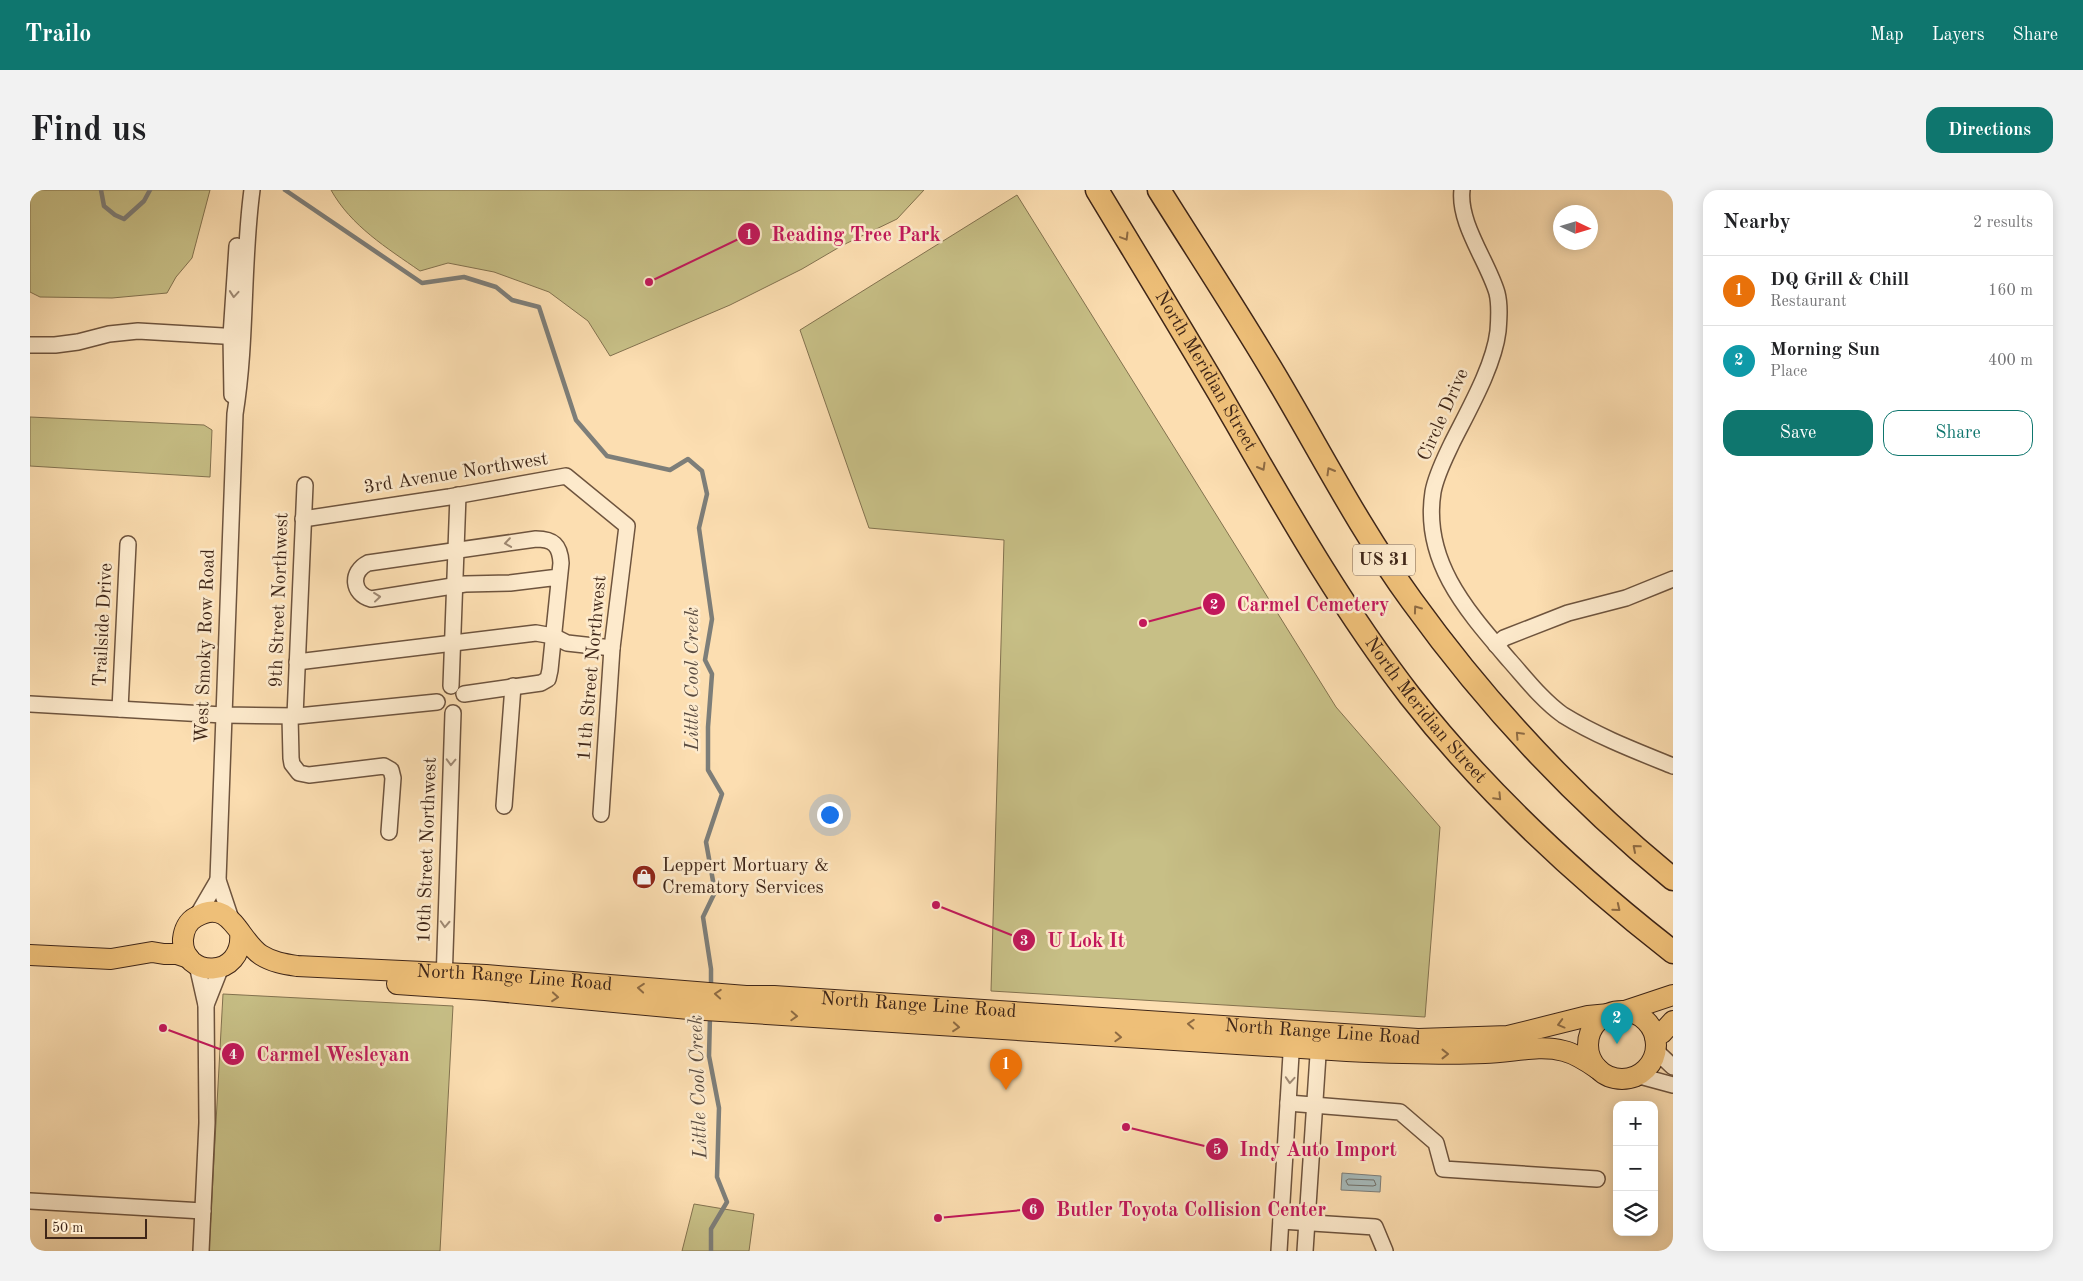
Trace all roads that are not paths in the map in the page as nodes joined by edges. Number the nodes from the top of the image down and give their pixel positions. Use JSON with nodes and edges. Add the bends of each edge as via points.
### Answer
{"nodes":[{"id":1,"x":244,"y":190,"type":"edge"},
{"id":2,"x":252,"y":190,"type":"edge"},
{"id":3,"x":1097,"y":190,"type":"edge"},
{"id":4,"x":1159,"y":190,"type":"edge"},
{"id":5,"x":1462,"y":190,"type":"edge"},
{"id":6,"x":245,"y":210,"type":"junction"},
{"id":7,"x":238,"y":336,"type":"junction"},
{"id":8,"x":30,"y":345,"type":"edge"},
{"id":9,"x":305,"y":485,"type":"dead end"},
{"id":10,"x":458,"y":495,"type":"junction"},
{"id":11,"x":303,"y":519,"type":"junction"},
{"id":12,"x":628,"y":526,"type":"joint"},
{"id":13,"x":128,"y":544,"type":"dead end"},
{"id":14,"x":457,"y":550,"type":"junction"},
{"id":15,"x":559,"y":577,"type":"junction"},
{"id":16,"x":1673,"y":580,"type":"edge"},
{"id":17,"x":455,"y":586,"type":"junction"},
{"id":18,"x":553,"y":636,"type":"junction"},
{"id":19,"x":453,"y":642,"type":"junction"},
{"id":20,"x":1496,"y":645,"type":"junction"},
{"id":21,"x":612,"y":648,"type":"junction"},
{"id":22,"x":298,"y":662,"type":"junction"},
{"id":23,"x":513,"y":686,"type":"junction"},
{"id":24,"x":457,"y":690,"type":"junction"},
{"id":25,"x":436,"y":702,"type":"junction"},
{"id":26,"x":30,"y":704,"type":"edge"},
{"id":27,"x":120,"y":709,"type":"junction"},
{"id":28,"x":453,"y":713,"type":"junction"},
{"id":29,"x":223,"y":715,"type":"junction"},
{"id":30,"x":292,"y":716,"type":"junction"},
{"id":31,"x":1673,"y":766,"type":"edge"},
{"id":32,"x":504,"y":806,"type":"dead end"},
{"id":33,"x":601,"y":814,"type":"dead end"},
{"id":34,"x":389,"y":832,"type":"dead end"},
{"id":35,"x":1673,"y":879,"type":"edge"},
{"id":36,"x":218,"y":880,"type":"junction"},
{"id":37,"x":191,"y":922,"type":"junction"},
{"id":38,"x":235,"y":925,"type":"junction"},
{"id":39,"x":152,"y":952,"type":"junction"},
{"id":40,"x":1673,"y":952,"type":"edge"},
{"id":41,"x":30,"y":954,"type":"edge"},
{"id":42,"x":193,"y":961,"type":"junction"},
{"id":43,"x":225,"y":965,"type":"junction"},
{"id":44,"x":444,"y":980,"type":"junction"},
{"id":45,"x":1673,"y":995,"type":"edge"},
{"id":46,"x":206,"y":1005,"type":"junction"},
{"id":47,"x":1617,"y":1012,"type":"junction"},
{"id":48,"x":1673,"y":1021,"type":"edge"},
{"id":49,"x":1292,"y":1039,"type":"junction"},
{"id":50,"x":1319,"y":1041,"type":"junction"},
{"id":51,"x":1655,"y":1043,"type":"junction"},
{"id":52,"x":1673,"y":1067,"type":"edge"},
{"id":53,"x":1598,"y":1069,"type":"junction"},
{"id":54,"x":1636,"y":1075,"type":"junction"},
{"id":55,"x":1673,"y":1085,"type":"edge"},
{"id":56,"x":1288,"y":1103,"type":"junction"},
{"id":57,"x":1315,"y":1106,"type":"junction"},
{"id":58,"x":1597,"y":1179,"type":"dead end"},
{"id":59,"x":30,"y":1201,"type":"edge"},
{"id":60,"x":203,"y":1211,"type":"junction"},
{"id":61,"x":1281,"y":1221,"type":"junction"},
{"id":62,"x":1307,"y":1222,"type":"junction"},
{"id":63,"x":201,"y":1251,"type":"edge"},
{"id":64,"x":1279,"y":1251,"type":"edge"},
{"id":65,"x":1305,"y":1251,"type":"edge"},
{"id":66,"x":1385,"y":1251,"type":"edge"}],
"edges":[{"from":1,"to":6,"type":"street","name":"West Smoky Row Road"},
{"from":2,"to":6,"type":"street","name":"West Smoky Row Road"},
{"from":3,"to":40,"type":"highway","name":"North Meridian Street","number":"US 31","one_way":true,"via":[[1325,576],[1382,658],[1444,737],[1512,811],[1585,880]]},
{"from":35,"to":4,"type":"highway","number":"US 31","one_way":true,"via":[[1610,825],[1543,760],[1440,640],[1356,515],[1269,366]]},
{"from":5,"to":20,"type":"street","name":"Circle Drive","via":[[1467,222],[1497,292],[1498,332],[1476,395],[1438,474],[1433,492],[1432,524],[1434,547],[1460,601]]},
{"from":6,"to":7,"type":"street","name":"West Smoky Row Road"},
{"from":7,"to":8,"type":"street","via":[[123,332],[68,344]]},
{"from":7,"to":29,"type":"street","name":"West Smoky Row Road","via":[[241,376],[236,414]]},
{"from":9,"to":11,"type":"street","name":"9th Street Northwest"},
{"from":10,"to":11,"type":"street","name":"3rd Avenue Northwest"},
{"from":10,"to":12,"type":"street","name":"3rd Avenue Northwest","via":[[566,476]]},
{"from":10,"to":14,"type":"street"},
{"from":11,"to":22,"type":"street","name":"9th Street Northwest"},
{"from":12,"to":21,"type":"street","name":"11th Street Northwest"},
{"from":13,"to":27,"type":"street","name":"Trailside Drive"},
{"from":15,"to":14,"type":"street","one_way":true,"via":[[560,555],[556,544],[544,539]]},
{"from":14,"to":17,"type":"street"},
{"from":14,"to":17,"type":"street","one_way":true,"via":[[368,564],[359,570],[355,581],[359,592],[371,599]]},
{"from":15,"to":17,"type":"street"},
{"from":15,"to":18,"type":"street"},
{"from":16,"to":20,"type":"street","via":[[1626,598],[1568,613],[1504,638]]},
{"from":17,"to":19,"type":"street"},
{"from":18,"to":19,"type":"street","via":[[536,634]]},
{"from":18,"to":21,"type":"street","via":[[567,643]]},
{"from":18,"to":23,"type":"street","via":[[548,679],[541,683]]},
{"from":19,"to":22,"type":"street"},
{"from":19,"to":24,"type":"street"},
{"from":20,"to":31,"type":"street","name":"Circle Drive","via":[[1562,714],[1619,744]]},
{"from":21,"to":33,"type":"street","name":"11th Street Northwest"},
{"from":22,"to":30,"type":"street","name":"9th Street Northwest"},
{"from":23,"to":24,"type":"street"},
{"from":23,"to":32,"type":"street"},
{"from":24,"to":25,"type":"street","via":[[440,690]]},
{"from":24,"to":28,"type":"street","via":[[463,704],[459,711]]},
{"from":25,"to":28,"type":"street","via":[[444,712]]},
{"from":25,"to":30,"type":"street"},
{"from":26,"to":27,"type":"street"},
{"from":27,"to":29,"type":"street"},
{"from":28,"to":44,"type":"street","name":"10th Street Northwest","one_way":true},
{"from":29,"to":30,"type":"street"},
{"from":29,"to":36,"type":"street","name":"West Smoky Row Road"},
{"from":30,"to":34,"type":"street","name":"9th Street Northwest","via":[[292,764],[299,773],[310,775],[384,766],[391,770]]},
{"from":36,"to":37,"type":"street","name":"West Smoky Row Road"},
{"from":36,"to":38,"type":"street","name":"West Smoky Row Road"},
{"from":37,"to":38,"type":"main road","via":[[204,913],[218,912]]},
{"from":37,"to":39,"type":"main road"},
{"from":37,"to":42,"type":"main road","via":[[183,944]]},
{"from":38,"to":43,"type":"main road","via":[[240,946]]},
{"from":38,"to":44,"type":"main road","name":"North Range Line Road","via":[[260,954],[275,962]]},
{"from":39,"to":41,"type":"main road","via":[[111,959]]},
{"from":39,"to":42,"type":"main road","via":[[177,954]]},
{"from":42,"to":43,"type":"main road","via":[[213,969]]},
{"from":42,"to":46,"type":"street"},
{"from":43,"to":44,"type":"main road","name":"North Range Line Road","via":[[244,963],[296,978]]},
{"from":43,"to":46,"type":"street"},
{"from":44,"to":49,"type":"main road","name":"North Range Line Road","via":[[745,1004],[774,996]]},
{"from":45,"to":47,"type":"main road","name":"North Range Line Road"},
{"from":46,"to":60,"type":"street","via":[[207,1123]]},
{"from":47,"to":50,"type":"main road","name":"North Range Line Road","one_way":true,"via":[[1516,1034]]},
{"from":47,"to":51,"type":"main road","via":[[1634,1013],[1643,1019],[1650,1026]]},
{"from":47,"to":53,"type":"main road","via":[[1600,1019],[1592,1028],[1590,1055]]},
{"from":48,"to":51,"type":"main road"},
{"from":49,"to":50,"type":"main road","name":"North Range Line Road"},
{"from":49,"to":56,"type":"street","one_way":true},
{"from":50,"to":53,"type":"main road","name":"North Range Line Road","one_way":true,"via":[[1419,1054],[1547,1048],[1566,1051]]},
{"from":50,"to":57,"type":"street"},
{"from":51,"to":52,"type":"street"},
{"from":51,"to":54,"type":"main road","via":[[1649,1065]]},
{"from":53,"to":54,"type":"main road","via":[[1614,1078]]},
{"from":54,"to":55,"type":"street"},
{"from":56,"to":57,"type":"street"},
{"from":56,"to":61,"type":"street"},
{"from":57,"to":58,"type":"street","via":[[1400,1112],[1436,1143],[1443,1169]]},
{"from":57,"to":62,"type":"street"},
{"from":59,"to":60,"type":"street"},
{"from":60,"to":63,"type":"street"},
{"from":61,"to":62,"type":"street"},
{"from":61,"to":64,"type":"street"},
{"from":62,"to":65,"type":"street"},
{"from":62,"to":66,"type":"street","via":[[1375,1227]]}]}
